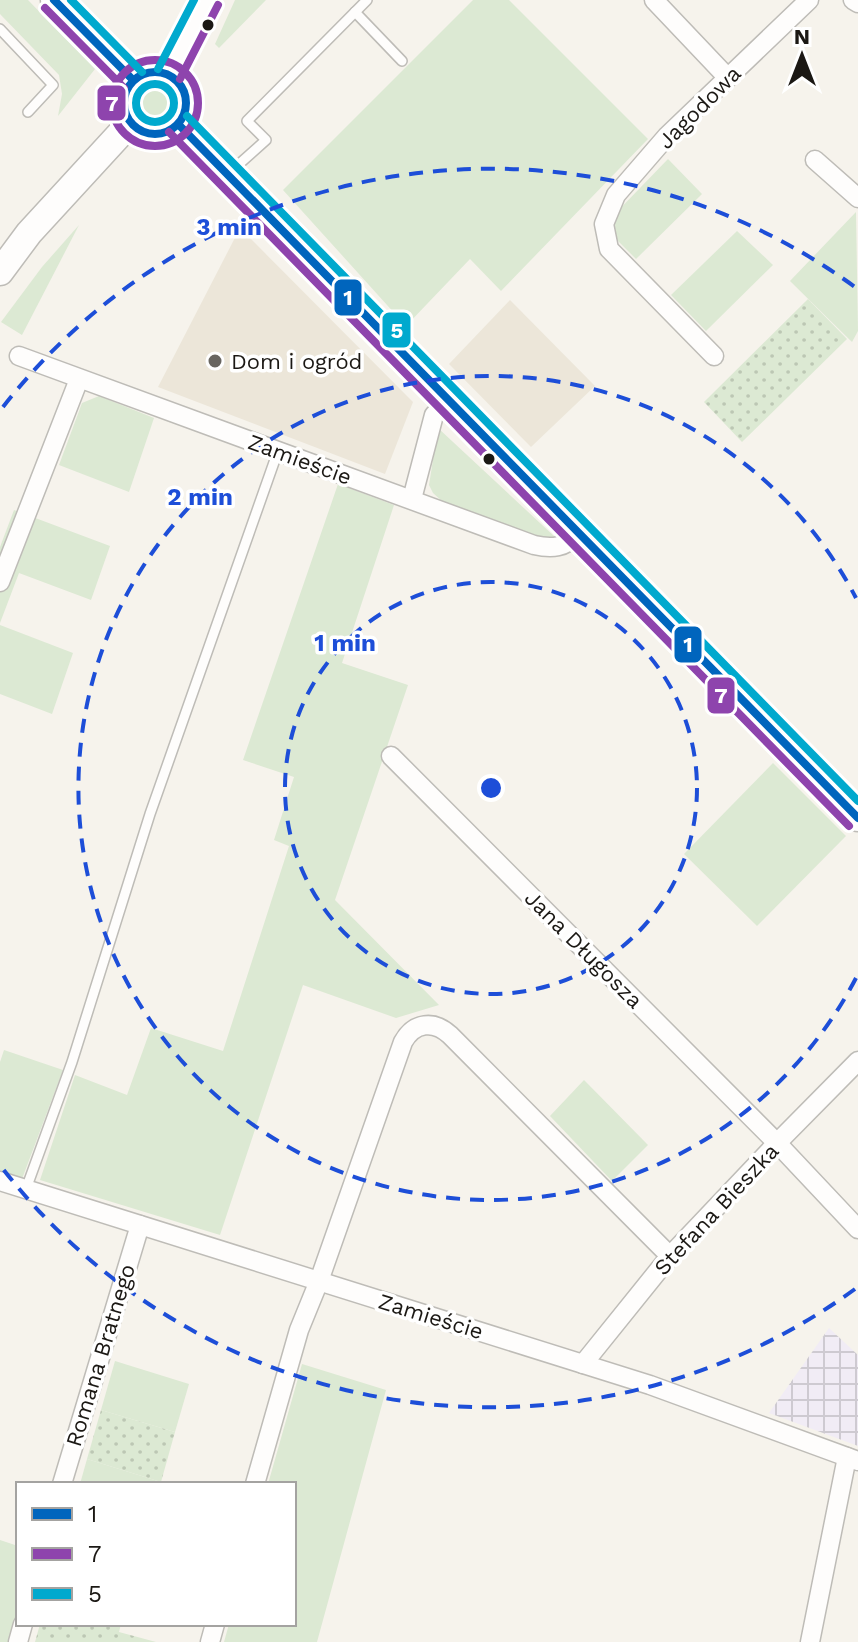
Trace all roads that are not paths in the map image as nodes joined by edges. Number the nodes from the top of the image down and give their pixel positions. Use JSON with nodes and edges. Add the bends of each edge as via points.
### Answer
{"nodes":[{"id":1,"x":54,"y":0,"type":"edge"},
{"id":2,"x":207,"y":0,"type":"edge"},
{"id":3,"x":367,"y":0,"type":"edge"},
{"id":4,"x":654,"y":0,"type":"edge"},
{"id":5,"x":809,"y":0,"type":"edge"},
{"id":6,"x":853,"y":0,"type":"edge"},
{"id":7,"x":858,"y":3,"type":"edge"},
{"id":8,"x":355,"y":12,"type":"junction"},
{"id":9,"x":0,"y":29,"type":"edge"},
{"id":10,"x":402,"y":61,"type":"dead end"},
{"id":11,"x":169,"y":74,"type":"junction"},
{"id":12,"x":728,"y":78,"type":"junction"},
{"id":13,"x":133,"y":80,"type":"junction"},
{"id":14,"x":28,"y":112,"type":"dead end"},
{"id":15,"x":131,"y":122,"type":"junction"},
{"id":16,"x":178,"y":124,"type":"junction"},
{"id":17,"x":815,"y":160,"type":"dead end"},
{"id":18,"x":226,"y":175,"type":"junction"},
{"id":19,"x":858,"y":198,"type":"edge"},
{"id":20,"x":0,"y":272,"type":"edge"},
{"id":21,"x":19,"y":356,"type":"dead end"},
{"id":22,"x":714,"y":356,"type":"dead end"},
{"id":23,"x":79,"y":379,"type":"junction"},
{"id":24,"x":448,"y":401,"type":"junction"},
{"id":25,"x":278,"y":451,"type":"junction"},
{"id":26,"x":412,"y":499,"type":"junction"},
{"id":27,"x":578,"y":534,"type":"junction"},
{"id":28,"x":0,"y":582,"type":"edge"},
{"id":29,"x":391,"y":756,"type":"dead end"},
{"id":30,"x":858,"y":818,"type":"edge"},
{"id":31,"x":858,"y":1061,"type":"edge"},
{"id":32,"x":777,"y":1143,"type":"junction"},
{"id":33,"x":0,"y":1181,"type":"edge"},
{"id":34,"x":26,"y":1189,"type":"junction"},
{"id":35,"x":140,"y":1225,"type":"junction"},
{"id":36,"x":858,"y":1229,"type":"edge"},
{"id":37,"x":670,"y":1256,"type":"junction"},
{"id":38,"x":319,"y":1281,"type":"junction"},
{"id":39,"x":583,"y":1364,"type":"junction"},
{"id":40,"x":853,"y":1459,"type":"edge"},
{"id":41,"x":63,"y":1482,"type":"edge"},
{"id":42,"x":256,"y":1482,"type":"edge"},
{"id":43,"x":810,"y":1642,"type":"edge"}],
"edges":[{"from":1,"to":13,"type":"street"},
{"from":2,"to":11,"type":"street"},
{"from":3,"to":8,"type":"lane"},
{"from":4,"to":12,"type":"street"},
{"from":5,"to":12,"type":"street","name":"Jagodowa"},
{"from":6,"to":7,"type":"street"},
{"from":8,"to":10,"type":"lane"},
{"from":8,"to":18,"type":"lane","via":[[247,121],[266,140]]},
{"from":9,"to":14,"type":"lane","via":[[53,85]]},
{"from":11,"to":13,"type":"street","via":[[153,71]]},
{"from":11,"to":16,"type":"street","via":[[186,97]]},
{"from":12,"to":22,"type":"street","name":"Jagodowa","via":[[616,195],[604,224],[609,249]]},
{"from":13,"to":15,"type":"street","via":[[124,101]]},
{"from":15,"to":16,"type":"street","via":[[154,134]]},
{"from":15,"to":20,"type":"street"},
{"from":16,"to":18,"type":"street"},
{"from":17,"to":19,"type":"street"},
{"from":18,"to":24,"type":"street"},
{"from":21,"to":23,"type":"street","name":"Zamieście"},
{"from":23,"to":25,"type":"street","name":"Zamieście"},
{"from":23,"to":28,"type":"street"},
{"from":24,"to":26,"type":"street","via":[[434,415]]},
{"from":24,"to":27,"type":"street"},
{"from":25,"to":26,"type":"street","name":"Zamieście"},
{"from":25,"to":34,"type":"lane"},
{"from":26,"to":27,"type":"street","name":"Zamieście","via":[[534,545],[558,547]]},
{"from":27,"to":30,"type":"street"},
{"from":29,"to":32,"type":"street","name":"Jana Długosza"},
{"from":31,"to":32,"type":"street","name":"Stefana Bieszka"},
{"from":32,"to":36,"type":"street","name":"Jana Długosza"},
{"from":32,"to":37,"type":"street","name":"Stefana Bieszka"},
{"from":33,"to":34,"type":"street","name":"Zamieście"},
{"from":34,"to":35,"type":"street","name":"Zamieście"},
{"from":35,"to":38,"type":"street","name":"Zamieście"},
{"from":35,"to":41,"type":"street","name":"Romana Bratnego"},
{"from":37,"to":38,"type":"street","via":[[442,1027],[430,1024],[418,1026],[403,1042]]},
{"from":37,"to":39,"type":"street","name":"Stefana Bieszka"},
{"from":38,"to":39,"type":"street","name":"Zamieście"},
{"from":38,"to":42,"type":"street","via":[[299,1330]]},
{"from":39,"to":40,"type":"street","name":"Zamieście"},
{"from":40,"to":43,"type":"street"}]}
